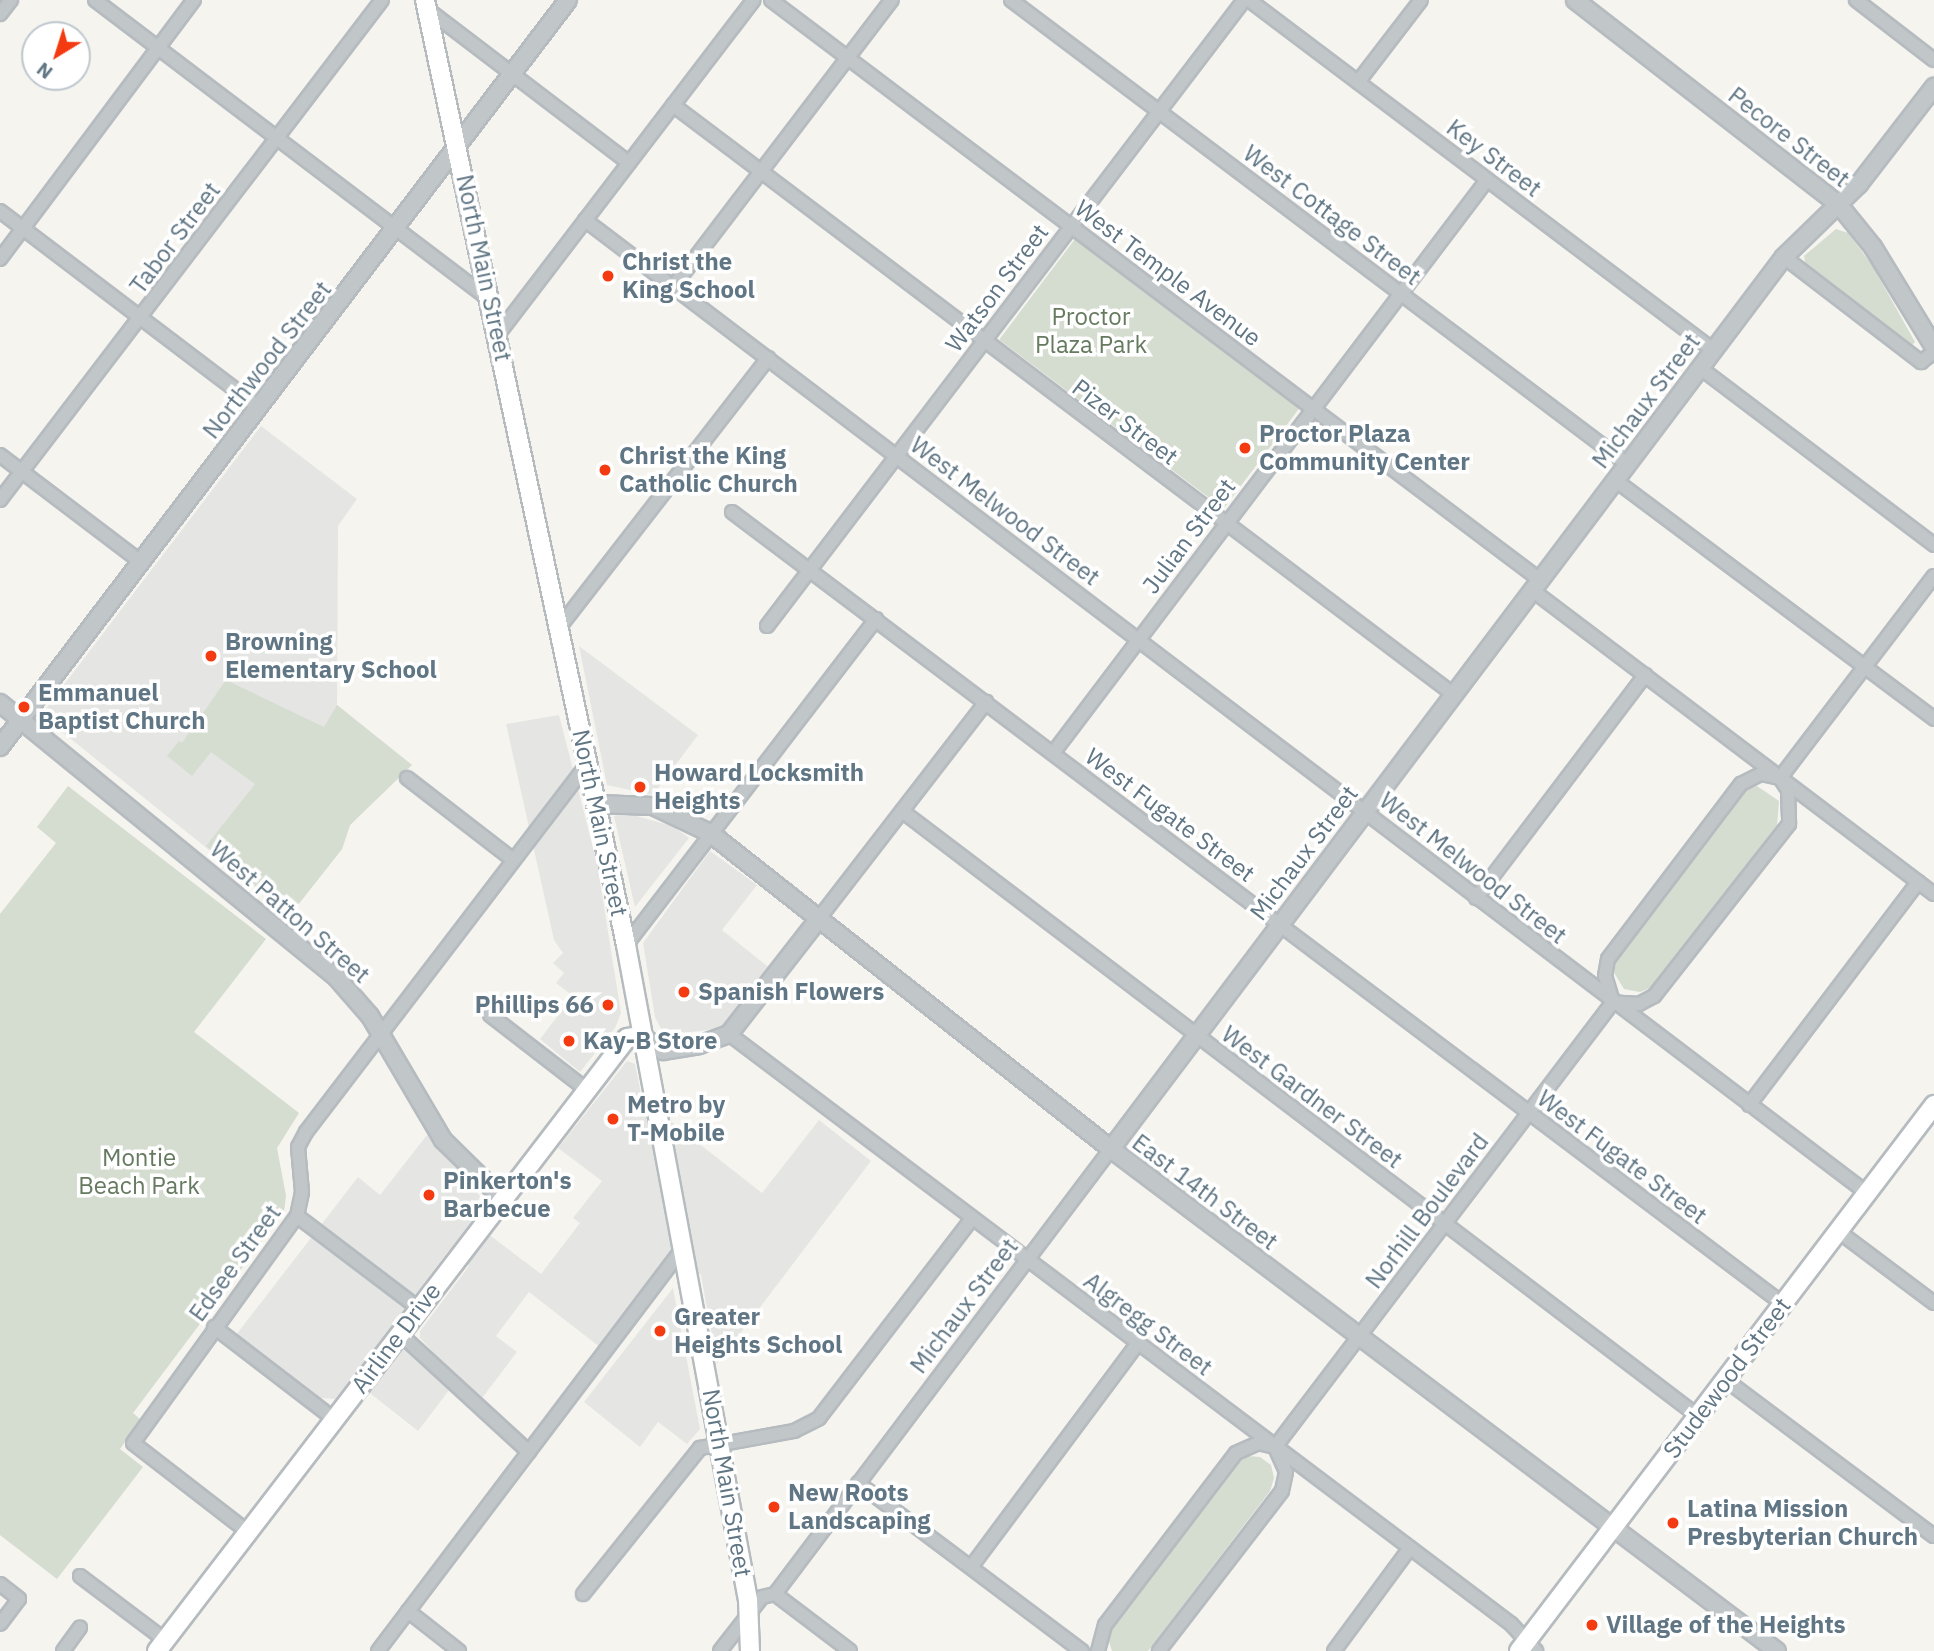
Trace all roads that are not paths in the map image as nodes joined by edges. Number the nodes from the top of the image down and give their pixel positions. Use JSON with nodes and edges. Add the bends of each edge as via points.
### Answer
{"nodes":[{"id":1,"x":11,"y":0,"type":"edge"},
{"id":2,"x":95,"y":0,"type":"edge"},
{"id":3,"x":194,"y":0,"type":"edge"},
{"id":4,"x":382,"y":0,"type":"edge"},
{"id":5,"x":568,"y":0,"type":"edge"},
{"id":6,"x":735,"y":0,"type":"edge"},
{"id":7,"x":771,"y":0,"type":"edge"},
{"id":8,"x":892,"y":0,"type":"edge"},
{"id":9,"x":1011,"y":0,"type":"edge"},
{"id":10,"x":1247,"y":0,"type":"edge"},
{"id":11,"x":1421,"y":0,"type":"edge"},
{"id":12,"x":1575,"y":0,"type":"edge"},
{"id":13,"x":1856,"y":0,"type":"edge"},
{"id":14,"x":426,"y":4,"type":"edge"},
{"id":15,"x":750,"y":4,"type":"edge"},
{"id":16,"x":0,"y":14,"type":"edge"},
{"id":17,"x":159,"y":48,"type":"junction"},
{"id":18,"x":848,"y":58,"type":"junction"},
{"id":19,"x":1934,"y":60,"type":"edge"},
{"id":20,"x":513,"y":74,"type":"junction"},
{"id":21,"x":1358,"y":82,"type":"junction"},
{"id":22,"x":1934,"y":86,"type":"edge"},
{"id":23,"x":673,"y":105,"type":"junction"},
{"id":24,"x":1159,"y":111,"type":"junction"},
{"id":25,"x":277,"y":139,"type":"junction"},
{"id":26,"x":457,"y":147,"type":"junction"},
{"id":27,"x":629,"y":163,"type":"junction"},
{"id":28,"x":760,"y":172,"type":"junction"},
{"id":29,"x":1487,"y":180,"type":"junction"},
{"id":30,"x":1839,"y":205,"type":"junction"},
{"id":31,"x":0,"y":211,"type":"edge"},
{"id":32,"x":586,"y":220,"type":"junction"},
{"id":33,"x":1071,"y":226,"type":"junction"},
{"id":34,"x":24,"y":229,"type":"junction"},
{"id":35,"x":397,"y":229,"type":"junction"},
{"id":36,"x":1784,"y":257,"type":"junction"},
{"id":37,"x":0,"y":259,"type":"edge"},
{"id":38,"x":673,"y":286,"type":"junction"},
{"id":39,"x":1402,"y":293,"type":"junction"},
{"id":40,"x":490,"y":300,"type":"junction"},
{"id":41,"x":141,"y":318,"type":"junction"},
{"id":42,"x":499,"y":332,"type":"junction"},
{"id":43,"x":983,"y":341,"type":"junction"},
{"id":44,"x":1933,"y":344,"type":"edge"},
{"id":45,"x":1713,"y":350,"type":"junction"},
{"id":46,"x":768,"y":358,"type":"junction"},
{"id":47,"x":1699,"y":368,"type":"junction"},
{"id":48,"x":258,"y":407,"type":"junction"},
{"id":49,"x":1314,"y":409,"type":"junction"},
{"id":50,"x":0,"y":455,"type":"edge"},
{"id":51,"x":897,"y":456,"type":"junction"},
{"id":52,"x":1627,"y":464,"type":"junction"},
{"id":53,"x":22,"y":472,"type":"junction"},
{"id":54,"x":1615,"y":481,"type":"junction"},
{"id":55,"x":0,"y":500,"type":"edge"},
{"id":56,"x":732,"y":512,"type":"dead end"},
{"id":57,"x":1226,"y":524,"type":"junction"},
{"id":58,"x":1934,"y":545,"type":"edge"},
{"id":59,"x":141,"y":562,"type":"junction"},
{"id":60,"x":810,"y":569,"type":"junction"},
{"id":61,"x":1934,"y":576,"type":"edge"},
{"id":62,"x":1536,"y":585,"type":"junction"},
{"id":63,"x":876,"y":619,"type":"junction"},
{"id":64,"x":766,"y":626,"type":"dead end"},
{"id":65,"x":558,"y":629,"type":"junction"},
{"id":66,"x":1140,"y":639,"type":"junction"},
{"id":67,"x":1865,"y":667,"type":"junction"},
{"id":68,"x":1645,"y":675,"type":"junction"},
{"id":69,"x":1453,"y":694,"type":"junction"},
{"id":70,"x":986,"y":702,"type":"junction"},
{"id":71,"x":0,"y":703,"type":"edge"},
{"id":72,"x":21,"y":719,"type":"junction"},
{"id":73,"x":1934,"y":719,"type":"edge"},
{"id":74,"x":0,"y":747,"type":"edge"},
{"id":75,"x":1054,"y":753,"type":"junction"},
{"id":76,"x":587,"y":763,"type":"junction"},
{"id":77,"x":408,"y":778,"type":"dead end"},
{"id":78,"x":1780,"y":778,"type":"junction"},
{"id":79,"x":597,"y":804,"type":"junction"},
{"id":80,"x":902,"y":811,"type":"junction"},
{"id":81,"x":1364,"y":812,"type":"junction"},
{"id":82,"x":710,"y":832,"type":"junction"},
{"id":83,"x":513,"y":860,"type":"junction"},
{"id":84,"x":1918,"y":882,"type":"junction"},
{"id":85,"x":1934,"y":894,"type":"edge"},
{"id":86,"x":1476,"y":898,"type":"junction"},
{"id":87,"x":820,"y":918,"type":"junction"},
{"id":88,"x":1279,"y":924,"type":"junction"},
{"id":89,"x":626,"y":945,"type":"junction"},
{"id":90,"x":1613,"y":1002,"type":"junction"},
{"id":91,"x":489,"y":1015,"type":"dead end"},
{"id":92,"x":729,"y":1034,"type":"junction"},
{"id":93,"x":382,"y":1035,"type":"junction"},
{"id":94,"x":1194,"y":1035,"type":"junction"},
{"id":95,"x":642,"y":1036,"type":"junction"},
{"id":96,"x":587,"y":1090,"type":"junction"},
{"id":97,"x":1749,"y":1105,"type":"junction"},
{"id":98,"x":1934,"y":1105,"type":"edge"},
{"id":99,"x":1527,"y":1111,"type":"junction"},
{"id":100,"x":1111,"y":1149,"type":"junction"},
{"id":101,"x":1867,"y":1193,"type":"junction"},
{"id":102,"x":502,"y":1198,"type":"junction"},
{"id":103,"x":297,"y":1216,"type":"junction"},
{"id":104,"x":971,"y":1220,"type":"junction"},
{"id":105,"x":1444,"y":1223,"type":"junction"},
{"id":106,"x":1838,"y":1231,"type":"junction"},
{"id":107,"x":683,"y":1248,"type":"junction"},
{"id":108,"x":1027,"y":1261,"type":"junction"},
{"id":109,"x":1934,"y":1303,"type":"edge"},
{"id":110,"x":1783,"y":1304,"type":"junction"},
{"id":111,"x":418,"y":1308,"type":"junction"},
{"id":112,"x":214,"y":1327,"type":"junction"},
{"id":113,"x":399,"y":1333,"type":"junction"},
{"id":114,"x":1359,"y":1338,"type":"junction"},
{"id":115,"x":1139,"y":1343,"type":"junction"},
{"id":116,"x":1726,"y":1380,"type":"junction"},
{"id":117,"x":1698,"y":1416,"type":"junction"},
{"id":118,"x":334,"y":1419,"type":"junction"},
{"id":119,"x":720,"y":1446,"type":"junction"},
{"id":120,"x":1275,"y":1447,"type":"junction"},
{"id":121,"x":529,"y":1452,"type":"junction"},
{"id":122,"x":858,"y":1483,"type":"junction"},
{"id":123,"x":1613,"y":1528,"type":"junction"},
{"id":124,"x":248,"y":1532,"type":"junction"},
{"id":125,"x":1934,"y":1536,"type":"edge"},
{"id":126,"x":1410,"y":1548,"type":"junction"},
{"id":127,"x":971,"y":1567,"type":"junction"},
{"id":128,"x":80,"y":1576,"type":"dead end"},
{"id":129,"x":0,"y":1584,"type":"edge"},
{"id":130,"x":583,"y":1594,"type":"dead end"},
{"id":131,"x":775,"y":1594,"type":"junction"},
{"id":132,"x":408,"y":1611,"type":"junction"},
{"id":133,"x":750,"y":1612,"type":"junction"},
{"id":134,"x":0,"y":1624,"type":"edge"},
{"id":135,"x":80,"y":1628,"type":"dead end"},
{"id":136,"x":161,"y":1646,"type":"edge"},
{"id":137,"x":1527,"y":1647,"type":"edge"},
{"id":138,"x":63,"y":1651,"type":"edge"},
{"id":139,"x":378,"y":1651,"type":"edge"},
{"id":140,"x":459,"y":1651,"type":"edge"},
{"id":141,"x":720,"y":1651,"type":"edge"},
{"id":142,"x":750,"y":1651,"type":"edge"},
{"id":143,"x":850,"y":1651,"type":"edge"},
{"id":144,"x":1082,"y":1651,"type":"edge"},
{"id":145,"x":1098,"y":1651,"type":"edge"},
{"id":146,"x":1159,"y":1651,"type":"edge"},
{"id":147,"x":1334,"y":1651,"type":"edge"},
{"id":148,"x":1776,"y":1651,"type":"edge"}],
"edges":[{"from":1,"to":16,"type":"street"},
{"from":2,"to":17,"type":"street"},
{"from":3,"to":17,"type":"street"},
{"from":4,"to":25,"type":"street","name":"Tabor Street"},
{"from":5,"to":20,"type":"street","name":"Northwood Street"},
{"from":6,"to":15,"type":"street"},
{"from":7,"to":18,"type":"street","name":"West Temple Avenue"},
{"from":8,"to":18,"type":"street"},
{"from":9,"to":24,"type":"street","name":"West Cottage Street"},
{"from":10,"to":21,"type":"street","name":"Key Street"},
{"from":10,"to":24,"type":"street","name":"Watson Street"},
{"from":11,"to":21,"type":"street"},
{"from":12,"to":30,"type":"street","name":"Pecore Street"},
{"from":13,"to":19,"type":"street"},
{"from":14,"to":20,"type":"street"},
{"from":14,"to":26,"type":"main road","name":"North Main Street"},
{"from":15,"to":23,"type":"street"},
{"from":17,"to":25,"type":"street"},
{"from":17,"to":34,"type":"street"},
{"from":18,"to":28,"type":"street"},
{"from":18,"to":33,"type":"street","name":"West Temple Avenue"},
{"from":20,"to":26,"type":"street","name":"Northwood Street"},
{"from":20,"to":27,"type":"street"},
{"from":21,"to":29,"type":"street","name":"Key Street"},
{"from":22,"to":30,"type":"street","name":"Michaux Street"},
{"from":23,"to":27,"type":"street"},
{"from":23,"to":28,"type":"street","name":"Pizer Street"},
{"from":24,"to":33,"type":"street","name":"Watson Street"},
{"from":24,"to":39,"type":"street","name":"West Cottage Street"},
{"from":25,"to":35,"type":"street"},
{"from":25,"to":41,"type":"street","name":"Tabor Street"},
{"from":26,"to":35,"type":"street","name":"Northwood Street"},
{"from":26,"to":40,"type":"main road","name":"North Main Street"},
{"from":27,"to":32,"type":"street"},
{"from":28,"to":38,"type":"street"},
{"from":28,"to":43,"type":"street","name":"Pizer Street"},
{"from":29,"to":39,"type":"street","name":"Julian Street"},
{"from":29,"to":45,"type":"street","name":"Key Street"},
{"from":30,"to":36,"type":"street","name":"Michaux Street"},
{"from":30,"to":44,"type":"street","name":"Pecore Street","via":[[1873,247]]},
{"from":31,"to":34,"type":"street"},
{"from":32,"to":38,"type":"street","name":"West Melwood Street"},
{"from":32,"to":42,"type":"street"},
{"from":33,"to":43,"type":"street","name":"Watson Street"},
{"from":33,"to":49,"type":"street","name":"West Temple Avenue"},
{"from":34,"to":37,"type":"street"},
{"from":34,"to":41,"type":"street"},
{"from":35,"to":40,"type":"street"},
{"from":35,"to":48,"type":"street","name":"Northwood Street"},
{"from":36,"to":44,"type":"street","via":[[1921,362]]},
{"from":36,"to":45,"type":"street","name":"Michaux Street"},
{"from":38,"to":46,"type":"street","name":"West Melwood Street"},
{"from":39,"to":49,"type":"street","name":"Julian Street"},
{"from":39,"to":52,"type":"street","name":"West Cottage Street"},
{"from":40,"to":42,"type":"main road","name":"North Main Street"},
{"from":41,"to":48,"type":"street"},
{"from":41,"to":53,"type":"street","name":"Tabor Street"},
{"from":42,"to":65,"type":"main road","name":"North Main Street"},
{"from":43,"to":51,"type":"street","name":"Watson Street"},
{"from":43,"to":57,"type":"street","name":"Pizer Street"},
{"from":45,"to":47,"type":"street","name":"Michaux Street"},
{"from":46,"to":51,"type":"street","name":"West Melwood Street"},
{"from":46,"to":65,"type":"street"},
{"from":47,"to":52,"type":"street","name":"Michaux Street"},
{"from":47,"to":58,"type":"street"},
{"from":48,"to":59,"type":"street","name":"Northwood Street"},
{"from":49,"to":57,"type":"street","name":"Julian Street"},
{"from":49,"to":62,"type":"street","name":"West Temple Avenue"},
{"from":50,"to":53,"type":"street"},
{"from":51,"to":60,"type":"street","name":"Watson Street"},
{"from":51,"to":66,"type":"street","name":"West Melwood Street"},
{"from":52,"to":54,"type":"street","name":"Michaux Street"},
{"from":53,"to":55,"type":"street","name":"Tabor Street"},
{"from":53,"to":59,"type":"street"},
{"from":54,"to":62,"type":"street","name":"Michaux Street"},
{"from":54,"to":67,"type":"street"},
{"from":56,"to":60,"type":"street","name":"West Fugate Street"},
{"from":57,"to":66,"type":"street","name":"Julian Street"},
{"from":57,"to":69,"type":"street","name":"Pizer Street"},
{"from":59,"to":72,"type":"street","name":"Northwood Street"},
{"from":60,"to":63,"type":"street","name":"West Fugate Street"},
{"from":60,"to":64,"type":"street","name":"Watson Street"},
{"from":61,"to":67,"type":"street"},
{"from":62,"to":68,"type":"street","name":"West Temple Avenue"},
{"from":62,"to":69,"type":"street","name":"Michaux Street"},
{"from":63,"to":70,"type":"street","name":"West Fugate Street"},
{"from":63,"to":82,"type":"street"},
{"from":65,"to":76,"type":"main road","name":"North Main Street"},
{"from":66,"to":75,"type":"street","name":"Julian Street"},
{"from":66,"to":81,"type":"street","name":"West Melwood Street"},
{"from":67,"to":73,"type":"street"},
{"from":67,"to":78,"type":"street"},
{"from":68,"to":78,"type":"street","name":"West Temple Avenue"},
{"from":68,"to":86,"type":"street"},
{"from":69,"to":81,"type":"street","name":"Michaux Street"},
{"from":70,"to":75,"type":"street","name":"West Fugate Street"},
{"from":70,"to":80,"type":"street"},
{"from":71,"to":72,"type":"street","name":"West Patton Street"},
{"from":72,"to":74,"type":"street","name":"Northwood Street"},
{"from":72,"to":93,"type":"street","name":"West Patton Street","via":[[307,950],[348,988]]},
{"from":75,"to":88,"type":"street","name":"West Fugate Street"},
{"from":76,"to":79,"type":"main road","name":"North Main Street"},
{"from":76,"to":83,"type":"street","name":"Edsee Street"},
{"from":77,"to":83,"type":"street"},
{"from":78,"to":84,"type":"street","name":"West Temple Avenue"},
{"from":78,"to":90,"type":"street","via":[[1761,774],[1741,784],[1616,948],[1605,976]]},
{"from":78,"to":90,"type":"street","via":[[1791,801],[1789,824],[1654,996],[1639,1004]]},
{"from":79,"to":82,"type":"street","name":"East 14th Street","via":[[653,806]]},
{"from":79,"to":89,"type":"main road","name":"North Main Street"},
{"from":80,"to":87,"type":"street"},
{"from":80,"to":94,"type":"street","name":"West Gardner Street"},
{"from":81,"to":86,"type":"street","name":"West Melwood Street"},
{"from":81,"to":88,"type":"street","name":"Michaux Street"},
{"from":82,"to":87,"type":"street","name":"East 14th Street"},
{"from":82,"to":89,"type":"street"},
{"from":83,"to":93,"type":"street","name":"Edsee Street"},
{"from":84,"to":85,"type":"street","name":"West Temple Avenue"},
{"from":84,"to":97,"type":"street"},
{"from":86,"to":90,"type":"street","name":"West Melwood Street"},
{"from":87,"to":92,"type":"street"},
{"from":87,"to":100,"type":"street","name":"East 14th Street"},
{"from":88,"to":94,"type":"street","name":"Michaux Street"},
{"from":88,"to":99,"type":"street","name":"West Fugate Street"},
{"from":89,"to":95,"type":"main road","name":"North Main Street"},
{"from":90,"to":97,"type":"street","name":"West Melwood Street"},
{"from":90,"to":99,"type":"street","name":"Norhill Boulevard"},
{"from":91,"to":96,"type":"street"},
{"from":92,"to":95,"type":"street","via":[[663,1051]]},
{"from":92,"to":104,"type":"street","name":"Algregg Street"},
{"from":93,"to":102,"type":"street","name":"West Patton Street","via":[[443,1140]]},
{"from":93,"to":103,"type":"street","name":"Edsee Street","via":[[301,1139]]},
{"from":94,"to":100,"type":"street","name":"Michaux Street"},
{"from":94,"to":105,"type":"street","name":"West Gardner Street"},
{"from":95,"to":96,"type":"main road","name":"Airline Drive","via":[[627,1038]]},
{"from":95,"to":107,"type":"main road","name":"North Main Street"},
{"from":96,"to":102,"type":"main road","name":"Airline Drive"},
{"from":97,"to":101,"type":"street","name":"West Melwood Street"},
{"from":98,"to":101,"type":"main road","name":"Studewood Street"},
{"from":99,"to":105,"type":"street","name":"Norhill Boulevard"},
{"from":99,"to":110,"type":"street","name":"West Fugate Street"},
{"from":100,"to":108,"type":"street","name":"Michaux Street"},
{"from":100,"to":114,"type":"street","name":"East 14th Street"},
{"from":101,"to":106,"type":"main road","name":"Studewood Street"},
{"from":102,"to":111,"type":"main road","name":"Airline Drive"},
{"from":103,"to":111,"type":"street"},
{"from":103,"to":112,"type":"street","name":"Edsee Street"},
{"from":104,"to":108,"type":"street","name":"Algregg Street"},
{"from":104,"to":119,"type":"street","via":[[819,1418],[794,1431]]},
{"from":105,"to":114,"type":"street","name":"Norhill Boulevard"},
{"from":105,"to":117,"type":"street","name":"West Gardner Street"},
{"from":106,"to":109,"type":"street"},
{"from":106,"to":110,"type":"main road","name":"Studewood Street"},
{"from":107,"to":119,"type":"main road","name":"North Main Street"},
{"from":107,"to":121,"type":"street"},
{"from":108,"to":115,"type":"street","name":"Algregg Street"},
{"from":108,"to":122,"type":"street","name":"Michaux Street"},
{"from":110,"to":116,"type":"main road","name":"Studewood Street"},
{"from":111,"to":113,"type":"main road","name":"Airline Drive"},
{"from":112,"to":118,"type":"street"},
{"from":112,"to":124,"type":"street","name":"Edsee Street","via":[[133,1443]]},
{"from":113,"to":118,"type":"main road","name":"Airline Drive"},
{"from":113,"to":121,"type":"street"},
{"from":114,"to":120,"type":"street","name":"Norhill Boulevard"},
{"from":114,"to":123,"type":"street","name":"East 14th Street"},
{"from":115,"to":120,"type":"street","name":"Algregg Street"},
{"from":115,"to":127,"type":"street"},
{"from":116,"to":117,"type":"main road","name":"Studewood Street"},
{"from":116,"to":125,"type":"street"},
{"from":117,"to":123,"type":"main road","name":"Studewood Street"},
{"from":118,"to":124,"type":"main road","name":"Airline Drive"},
{"from":119,"to":130,"type":"street","via":[[695,1453]]},
{"from":119,"to":133,"type":"main road","name":"North Main Street"},
{"from":120,"to":126,"type":"street","name":"Algregg Street"},
{"from":120,"to":145,"type":"street","via":[[1258,1443],[1236,1453],[1105,1625]]},
{"from":120,"to":146,"type":"street","via":[[1286,1472],[1282,1491]]},
{"from":121,"to":132,"type":"street"},
{"from":122,"to":127,"type":"street"},
{"from":122,"to":131,"type":"street","name":"Michaux Street"},
{"from":123,"to":137,"type":"main road","name":"Studewood Street"},
{"from":123,"to":148,"type":"street","name":"East 14th Street"},
{"from":124,"to":136,"type":"main road","name":"Airline Drive"},
{"from":126,"to":137,"type":"street","name":"Algregg Street"},
{"from":126,"to":147,"type":"street"},
{"from":127,"to":144,"type":"street"},
{"from":128,"to":136,"type":"street"},
{"from":129,"to":134,"type":"street","via":[[19,1599]]},
{"from":131,"to":133,"type":"street","name":"Michaux Street","via":[[762,1597]]},
{"from":131,"to":143,"type":"street"},
{"from":132,"to":139,"type":"street"},
{"from":132,"to":140,"type":"street"},
{"from":133,"to":141,"type":"street","name":"Michaux Street"},
{"from":133,"to":142,"type":"main road","name":"North Main Street"},
{"from":135,"to":138,"type":"street"}]}
